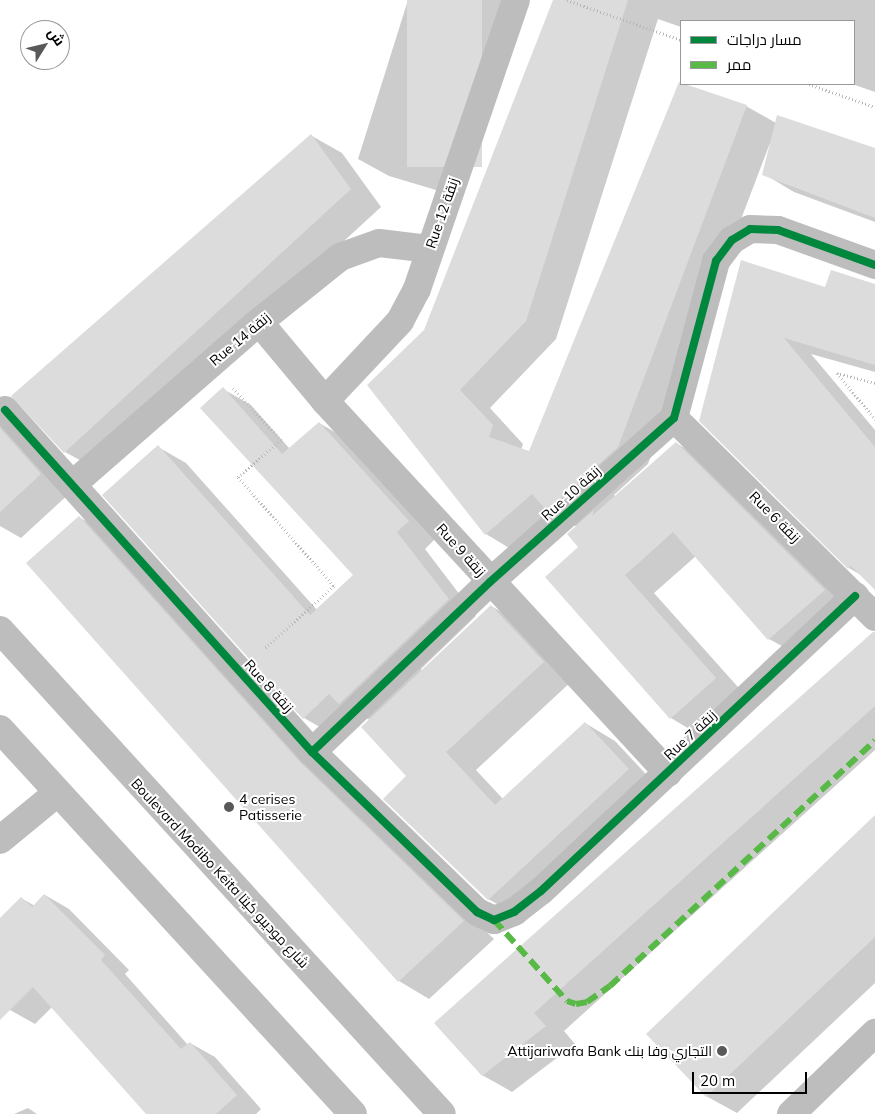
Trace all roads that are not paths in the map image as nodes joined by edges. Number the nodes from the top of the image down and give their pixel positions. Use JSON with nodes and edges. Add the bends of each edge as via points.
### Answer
{"nodes":[{"id":1,"x":516,"y":0,"type":"edge"},
{"id":2,"x":429,"y":249,"type":"junction"},
{"id":3,"x":875,"y":265,"type":"edge"},
{"id":4,"x":259,"y":322,"type":"junction"},
{"id":5,"x":325,"y":401,"type":"junction"},
{"id":6,"x":5,"y":410,"type":"dead end"},
{"id":7,"x":674,"y":418,"type":"junction"},
{"id":8,"x":73,"y":484,"type":"junction"},
{"id":9,"x":490,"y":582,"type":"junction"},
{"id":10,"x":855,"y":596,"type":"junction"},
{"id":11,"x":875,"y":617,"type":"edge"},
{"id":12,"x":0,"y":630,"type":"edge"},
{"id":13,"x":0,"y":729,"type":"edge"},
{"id":14,"x":312,"y":752,"type":"junction"},
{"id":15,"x":668,"y":773,"type":"junction"},
{"id":16,"x":57,"y":793,"type":"junction"},
{"id":17,"x":0,"y":840,"type":"edge"},
{"id":18,"x":541,"y":891,"type":"joint"},
{"id":19,"x":875,"y":1033,"type":"edge"},
{"id":20,"x":354,"y":1114,"type":"edge"},
{"id":21,"x":442,"y":1114,"type":"edge"},
{"id":22,"x":791,"y":1114,"type":"edge"}],
"edges":[{"from":1,"to":2,"type":"street","name":"Rue 12 زنقة"},
{"from":2,"to":4,"type":"street","name":"Rue 14 زنقة","via":[[380,243],[340,257]]},
{"from":2,"to":5,"type":"street","name":"Rue 12 زنقة","via":[[417,289],[400,321]]},
{"from":3,"to":7,"type":"street","via":[[778,230],[750,229],[732,240],[716,261]]},
{"from":4,"to":5,"type":"street","name":"Rue 9 زنقة"},
{"from":4,"to":8,"type":"street","name":"Rue 14 زنقة"},
{"from":5,"to":9,"type":"street","name":"Rue 9 زنقة"},
{"from":6,"to":8,"type":"street","name":"Rue 8 زنقة"},
{"from":7,"to":9,"type":"street","name":"Rue 10 زنقة"},
{"from":7,"to":10,"type":"street","name":"Rue 6 زنقة"},
{"from":8,"to":14,"type":"street","name":"Rue 8 زنقة"},
{"from":9,"to":14,"type":"street","name":"Rue 10 زنقة"},
{"from":9,"to":15,"type":"street","name":"Rue 9 زنقة"},
{"from":10,"to":11,"type":"street","name":"Rue 6 زنقة"},
{"from":10,"to":15,"type":"street","name":"Rue 7 زنقة"},
{"from":12,"to":21,"type":"street","name":"Boulevard Modibo Keita شارع موديبو كيتا"},
{"from":13,"to":16,"type":"street"},
{"from":14,"to":18,"type":"street","name":"Rue 8 زنقة","via":[[477,912],[494,920],[514,912]]},
{"from":15,"to":18,"type":"street","name":"Rue 7 زنقة"},
{"from":16,"to":17,"type":"street"},
{"from":16,"to":20,"type":"street"},
{"from":19,"to":22,"type":"street"}]}
